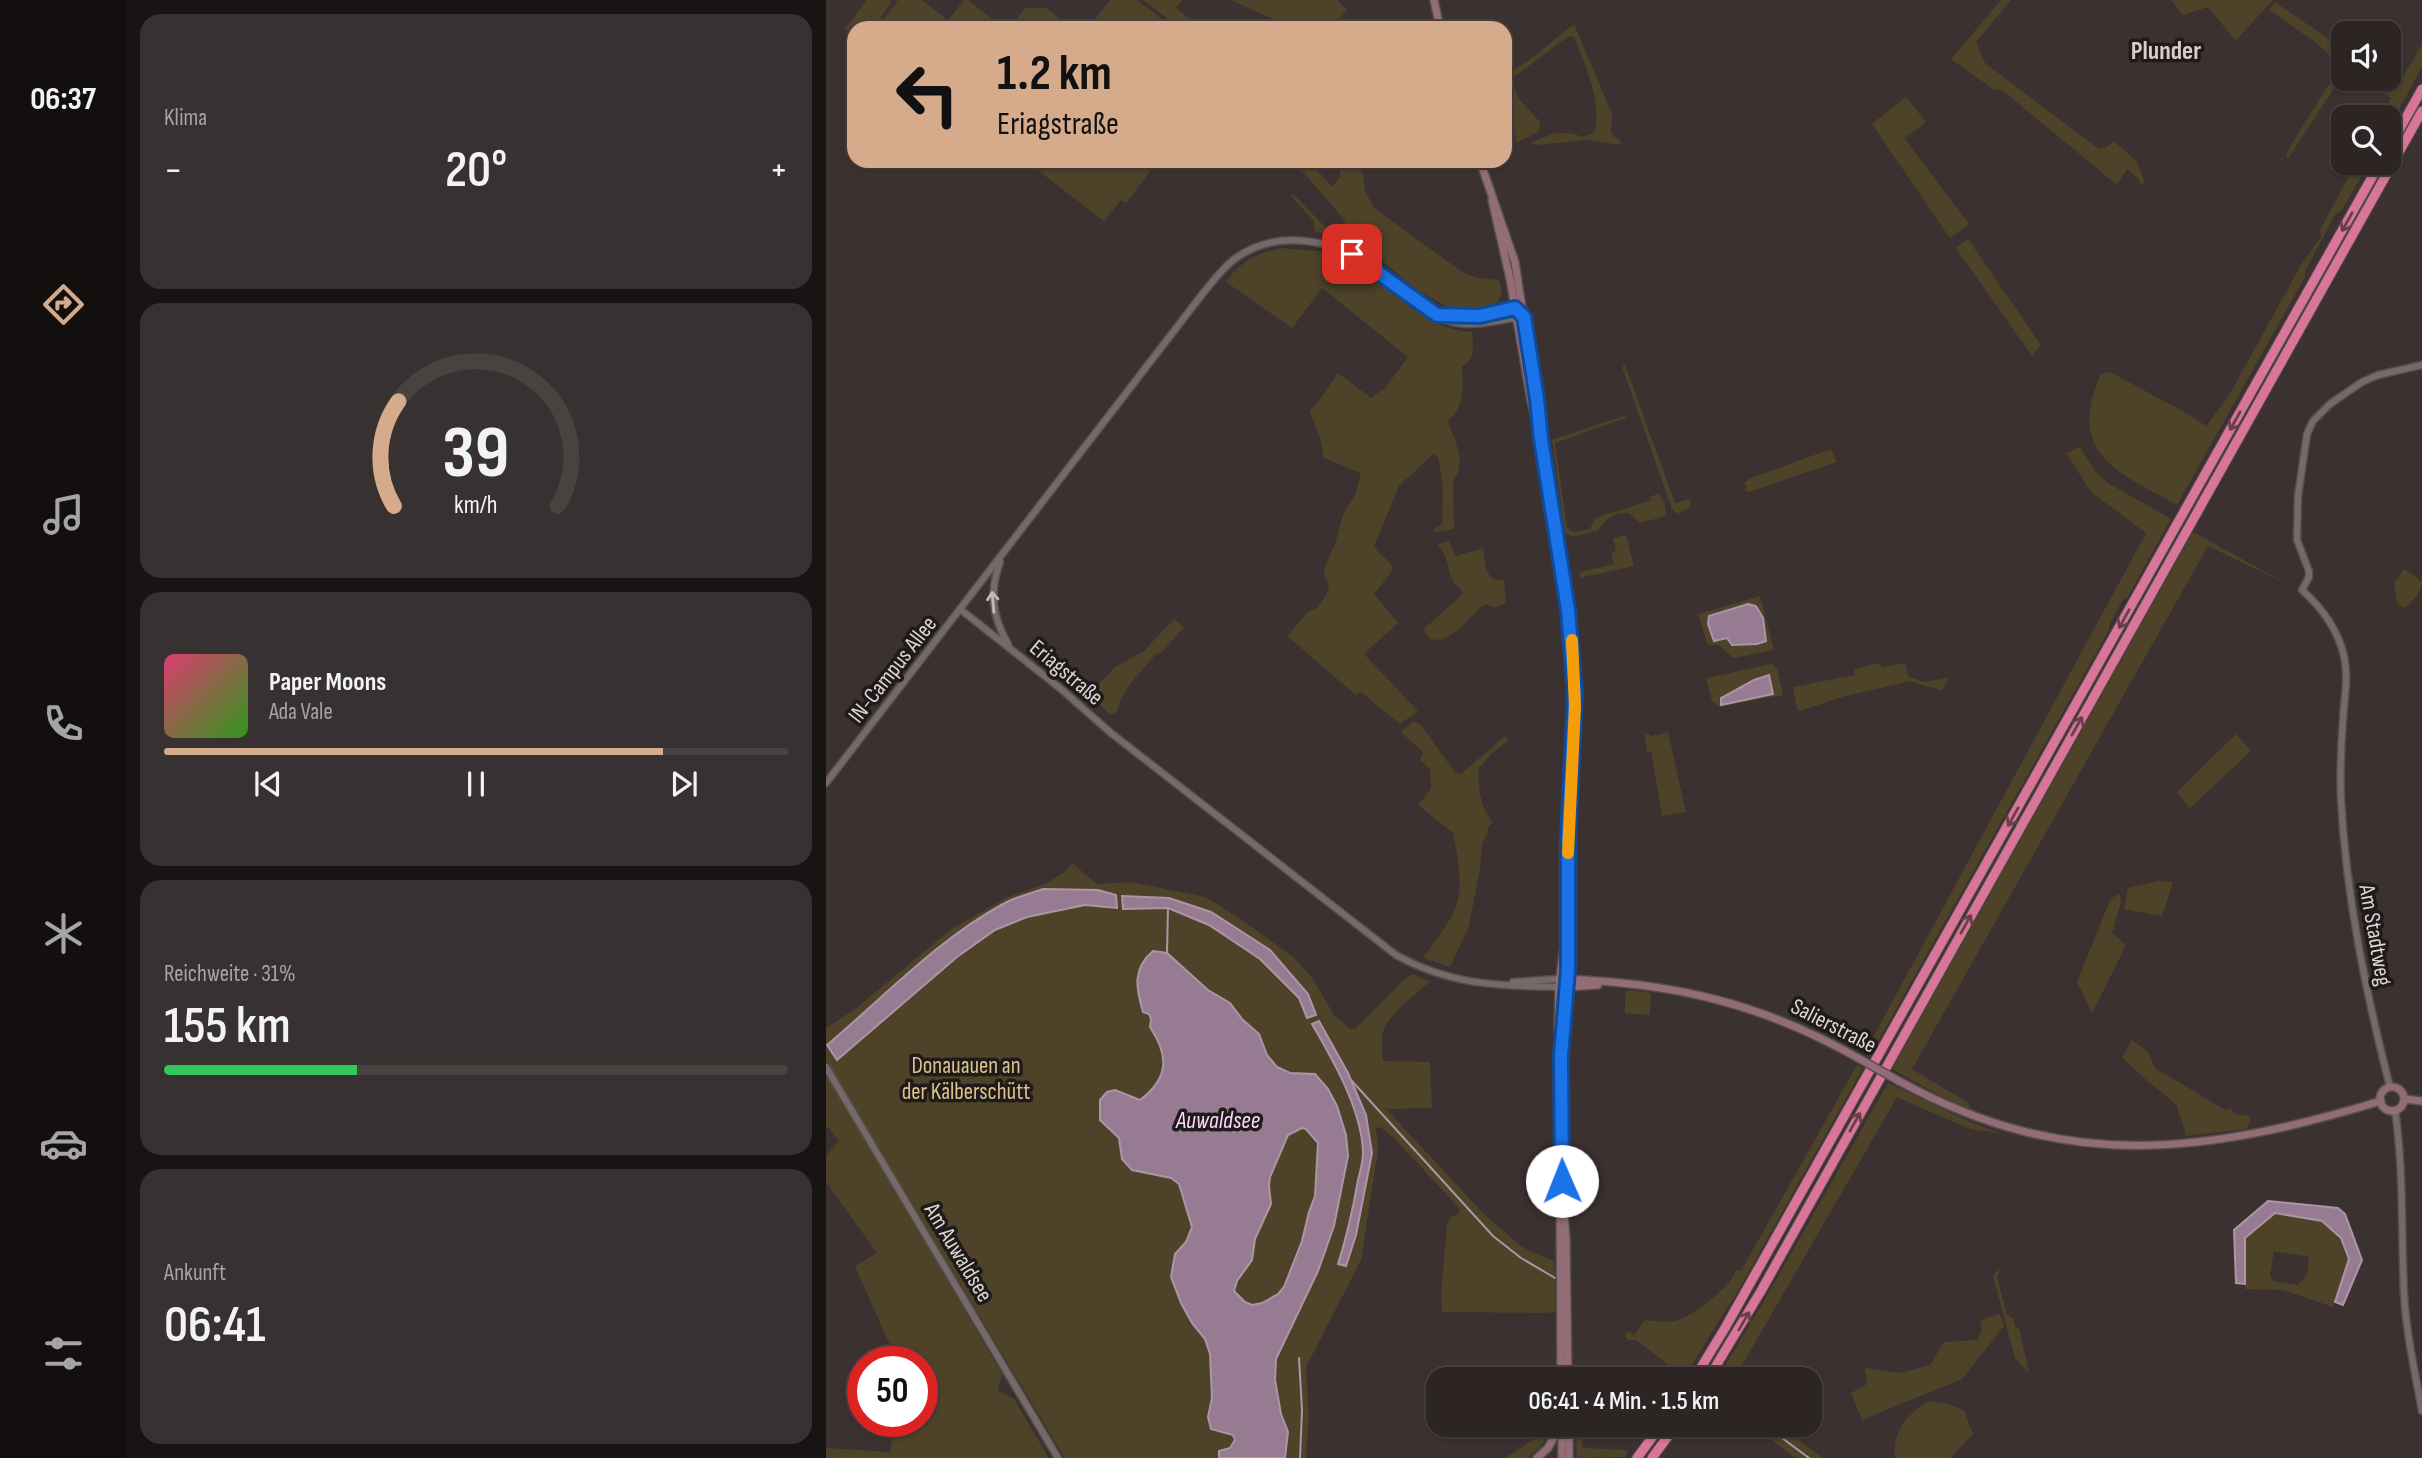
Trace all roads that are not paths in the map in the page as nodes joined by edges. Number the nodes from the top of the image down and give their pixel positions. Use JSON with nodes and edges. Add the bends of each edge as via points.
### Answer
{"nodes":[{"id":1,"x":1434,"y":0,"type":"edge"},
{"id":2,"x":1438,"y":21,"type":"edge"},
{"id":3,"x":2422,"y":89,"type":"edge"},
{"id":4,"x":2422,"y":111,"type":"edge"},
{"id":5,"x":2401,"y":127,"type":"edge"},
{"id":6,"x":1482,"y":168,"type":"edge"},
{"id":7,"x":2373,"y":175,"type":"edge"},
{"id":8,"x":1519,"y":308,"type":"junction"},
{"id":9,"x":1437,"y":315,"type":"junction"},
{"id":10,"x":1520,"y":318,"type":"junction"},
{"id":11,"x":2422,"y":365,"type":"edge"},
{"id":12,"x":1003,"y":553,"type":"junction"},
{"id":13,"x":960,"y":609,"type":"junction"},
{"id":14,"x":1010,"y":649,"type":"junction"},
{"id":15,"x":826,"y":783,"type":"edge"},
{"id":16,"x":1563,"y":983,"type":"junction"},
{"id":17,"x":826,"y":1067,"type":"edge"},
{"id":18,"x":2390,"y":1087,"type":"junction"},
{"id":19,"x":2404,"y":1100,"type":"junction"},
{"id":20,"x":2381,"y":1101,"type":"junction"},
{"id":21,"x":2422,"y":1101,"type":"edge"},
{"id":22,"x":2395,"y":1110,"type":"junction"},
{"id":23,"x":1562,"y":1181,"type":"junction"},
{"id":24,"x":1561,"y":1367,"type":"edge"},
{"id":25,"x":1568,"y":1367,"type":"edge"},
{"id":26,"x":1701,"y":1367,"type":"edge"},
{"id":27,"x":1715,"y":1367,"type":"edge"},
{"id":28,"x":2422,"y":1411,"type":"edge"},
{"id":29,"x":1554,"y":1437,"type":"edge"},
{"id":30,"x":1562,"y":1437,"type":"edge"},
{"id":31,"x":1569,"y":1437,"type":"edge"},
{"id":32,"x":1652,"y":1437,"type":"edge"},
{"id":33,"x":1668,"y":1437,"type":"edge"},
{"id":34,"x":1546,"y":1451,"type":"junction"},
{"id":35,"x":1563,"y":1457,"type":"edge"},
{"id":36,"x":1058,"y":1458,"type":"edge"},
{"id":37,"x":1537,"y":1458,"type":"edge"},
{"id":38,"x":1637,"y":1458,"type":"edge"},
{"id":39,"x":1653,"y":1458,"type":"edge"}],
"edges":[{"from":1,"to":2,"type":"main road"},
{"from":3,"to":5,"type":"highway"},
{"from":27,"to":4,"type":"highway","one_way":true},
{"from":6,"to":8,"type":"main road"},
{"from":7,"to":26,"type":"highway","one_way":true},
{"from":8,"to":9,"type":"street","via":[[1480,316]]},
{"from":8,"to":10,"type":"main road"},
{"from":9,"to":10,"type":"street","via":[[1473,324]]},
{"from":9,"to":12,"type":"street","via":[[1352,254],[1320,243],[1283,241],[1249,250],[1218,275]]},
{"from":10,"to":16,"type":"main road","via":[[1568,610],[1575,694]]},
{"from":11,"to":18,"type":"street","name":"Am Stadtweg","via":[[2362,382],[2312,421],[2298,496],[2297,540],[2310,574],[2302,590],[2329,620],[2345,659],[2341,787],[2346,862]]},
{"from":12,"to":13,"type":"street"},
{"from":14,"to":12,"type":"street","one_way":true,"via":[[992,605],[993,582]]},
{"from":13,"to":14,"type":"street","name":"Eriagstraße"},
{"from":13,"to":15,"type":"street","name":"IN-Campus Allee"},
{"from":14,"to":16,"type":"street","name":"Eriagstraße","via":[[1111,733],[1405,960],[1441,976],[1479,983]]},
{"from":16,"to":20,"type":"main road","name":"Salierstraße","bridge":true,"via":[[1623,983],[1682,990],[1743,1006],[1785,1021],[1948,1107],[2045,1138],[2177,1145],[2250,1135]]},
{"from":16,"to":23,"type":"main road"},
{"from":17,"to":36,"type":"street","name":"Am Auwaldsee"},
{"from":18,"to":19,"type":"main road","via":[[2400,1090]]},
{"from":18,"to":20,"type":"main road","via":[[2382,1092]]},
{"from":19,"to":21,"type":"main road"},
{"from":19,"to":22,"type":"main road"},
{"from":20,"to":22,"type":"main road"},
{"from":22,"to":28,"type":"street","via":[[2401,1157],[2404,1295]]},
{"from":23,"to":24,"type":"main road"},
{"from":23,"to":25,"type":"main road"},
{"from":29,"to":34,"type":"main road"},
{"from":30,"to":35,"type":"main road"},
{"from":31,"to":35,"type":"main road"},
{"from":32,"to":38,"type":"highway"},
{"from":33,"to":39,"type":"highway"},
{"from":34,"to":35,"type":"main road"},
{"from":34,"to":37,"type":"main road"}]}
